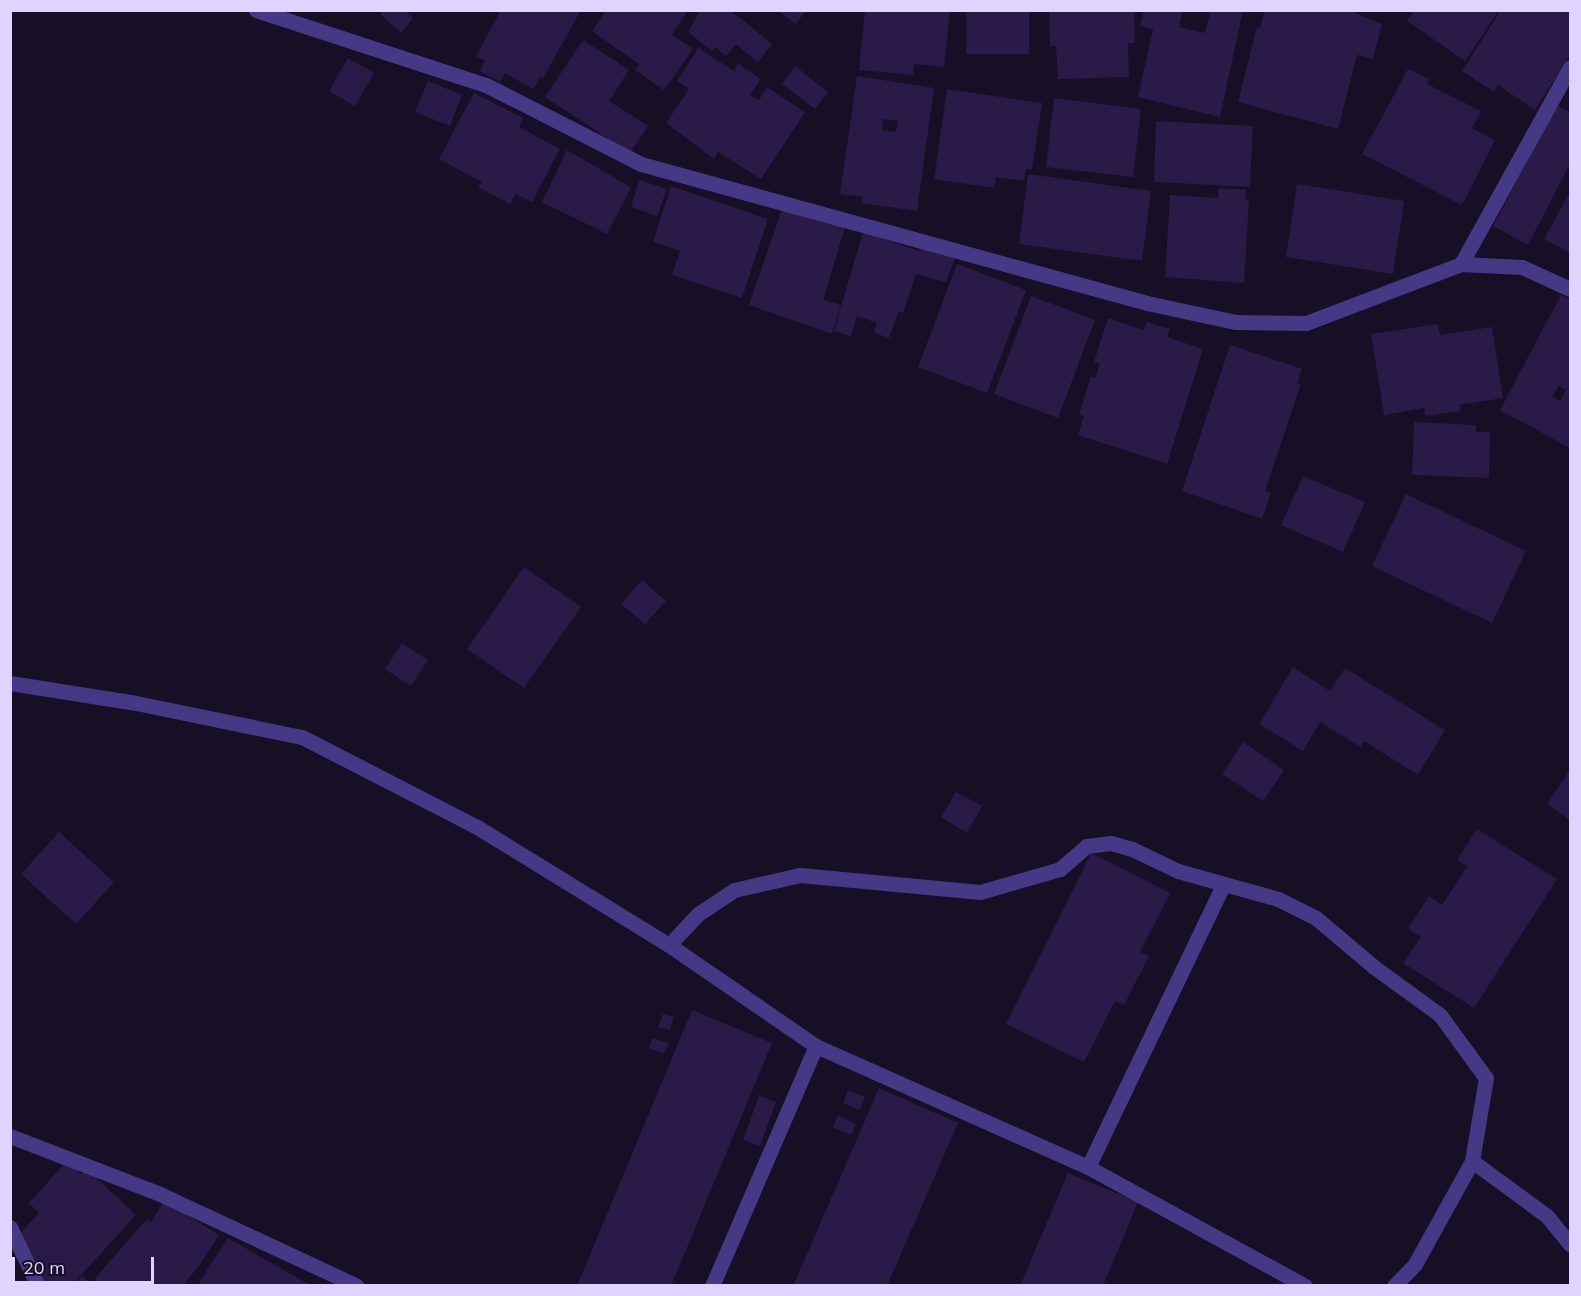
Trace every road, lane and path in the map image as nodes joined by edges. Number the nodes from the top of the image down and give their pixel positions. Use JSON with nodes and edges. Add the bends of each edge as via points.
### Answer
{"nodes":[{"id":1,"x":256,"y":10,"type":"edge"},
{"id":2,"x":1570,"y":67,"type":"edge"},
{"id":3,"x":1461,"y":264,"type":"junction"},
{"id":4,"x":1570,"y":289,"type":"edge"},
{"id":5,"x":10,"y":683,"type":"edge"},
{"id":6,"x":1222,"y":885,"type":"junction"},
{"id":7,"x":669,"y":945,"type":"junction"},
{"id":8,"x":816,"y":1046,"type":"junction"},
{"id":9,"x":10,"y":1136,"type":"edge"},
{"id":10,"x":1472,"y":1161,"type":"junction"},
{"id":11,"x":1088,"y":1167,"type":"junction"},
{"id":12,"x":10,"y":1227,"type":"edge"},
{"id":13,"x":1570,"y":1244,"type":"edge"},
{"id":14,"x":38,"y":1286,"type":"edge"},
{"id":15,"x":357,"y":1286,"type":"edge"},
{"id":16,"x":712,"y":1286,"type":"edge"},
{"id":17,"x":1305,"y":1286,"type":"edge"},
{"id":18,"x":1394,"y":1286,"type":"edge"}],
"edges":[{"from":1,"to":3,"type":"street","via":[[486,85],[641,164],[1147,303],[1236,322],[1306,323]]},
{"from":2,"to":3,"type":"street"},
{"from":3,"to":4,"type":"street","via":[[1522,267]]},
{"from":5,"to":7,"type":"street","via":[[136,703],[302,737],[477,827]]},
{"from":6,"to":7,"type":"street","via":[[1111,843],[1086,846],[1060,869],[980,892],[800,875],[734,890],[699,914]]},
{"from":6,"to":10,"type":"street","via":[[1278,899],[1316,918],[1440,1015],[1486,1078]]},
{"from":6,"to":11,"type":"street"},
{"from":7,"to":8,"type":"street"},
{"from":8,"to":11,"type":"street"},
{"from":8,"to":16,"type":"street"},
{"from":9,"to":15,"type":"street","via":[[160,1194]]},
{"from":10,"to":13,"type":"street","via":[[1547,1216]]},
{"from":10,"to":18,"type":"street","via":[[1415,1264]]},
{"from":11,"to":17,"type":"street"},
{"from":12,"to":14,"type":"street"}]}
